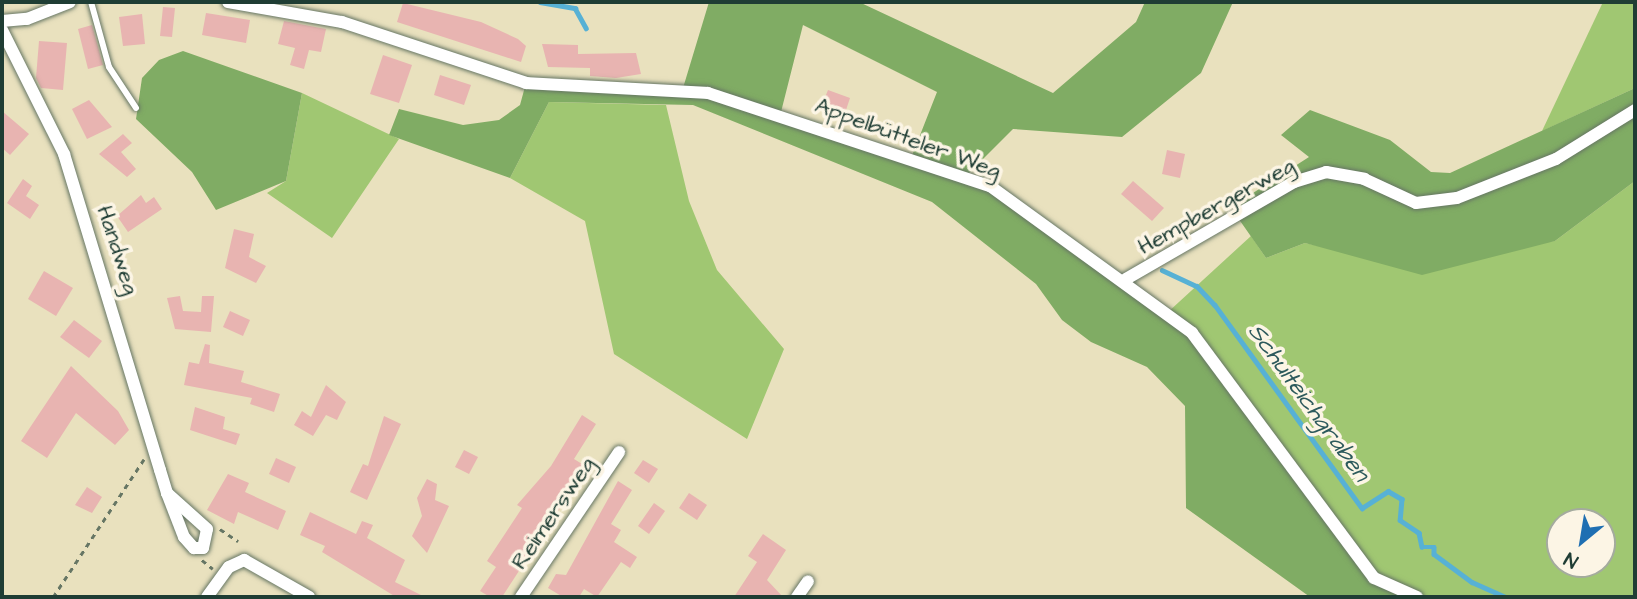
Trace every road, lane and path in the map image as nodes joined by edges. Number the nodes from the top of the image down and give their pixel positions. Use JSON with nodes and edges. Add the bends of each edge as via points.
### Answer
{"nodes":[{"id":1,"x":70,"y":2,"type":"edge"},
{"id":2,"x":91,"y":2,"type":"edge"},
{"id":3,"x":228,"y":2,"type":"edge"},
{"id":4,"x":2,"y":20,"type":"edge"},
{"id":5,"x":2,"y":30,"type":"edge"},
{"id":6,"x":136,"y":108,"type":"dead end"},
{"id":7,"x":1635,"y":110,"type":"edge"},
{"id":8,"x":1126,"y":279,"type":"junction"},
{"id":9,"x":619,"y":453,"type":"dead end"},
{"id":10,"x":144,"y":459,"type":"dead end"},
{"id":11,"x":167,"y":493,"type":"junction"},
{"id":12,"x":207,"y":529,"type":"junction"},
{"id":13,"x":238,"y":541,"type":"dead end"},
{"id":14,"x":194,"y":548,"type":"junction"},
{"id":15,"x":222,"y":575,"type":"junction"},
{"id":16,"x":808,"y":581,"type":"dead end"},
{"id":17,"x":53,"y":597,"type":"edge"},
{"id":18,"x":207,"y":597,"type":"edge"},
{"id":19,"x":309,"y":597,"type":"edge"},
{"id":20,"x":521,"y":597,"type":"edge"},
{"id":21,"x":797,"y":597,"type":"edge"},
{"id":22,"x":1417,"y":597,"type":"edge"}],
"edges":[{"from":1,"to":4,"type":"street","via":[[27,19]]},
{"from":2,"to":6,"type":"lane","via":[[109,67]]},
{"from":3,"to":8,"type":"street","name":"Appelbütteler Weg","via":[[322,17],[526,83],[677,87],[759,107],[990,186]]},
{"from":5,"to":11,"type":"street","name":"Handweg","via":[[64,154]]},
{"from":7,"to":8,"type":"street","name":"Hempbergerweg","via":[[1574,150],[1457,198],[1406,201],[1337,173],[1294,182]]},
{"from":8,"to":22,"type":"street","name":"Appelbütteler Weg","via":[[1192,333],[1374,578]]},
{"from":9,"to":20,"type":"street","name":"Reimersweg"},
{"from":10,"to":17,"type":"path"},
{"from":11,"to":12,"type":"street"},
{"from":11,"to":14,"type":"street","name":"Handweg"},
{"from":12,"to":13,"type":"path","via":[[220,528]]},
{"from":12,"to":14,"type":"street","via":[[206,545]]},
{"from":14,"to":15,"type":"path"},
{"from":15,"to":18,"type":"street"},
{"from":15,"to":19,"type":"street","via":[[241,560],[262,566]]},
{"from":16,"to":21,"type":"street"}]}
